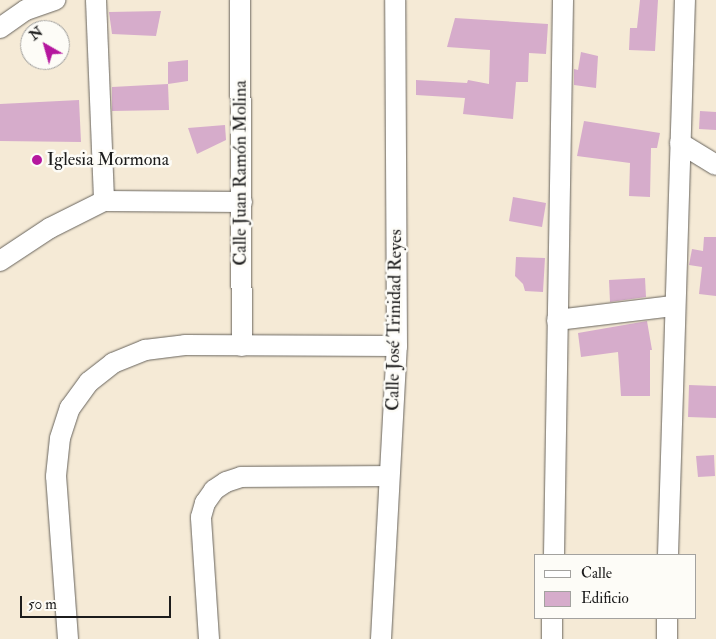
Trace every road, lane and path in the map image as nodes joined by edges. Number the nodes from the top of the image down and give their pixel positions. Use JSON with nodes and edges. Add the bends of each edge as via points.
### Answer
{"nodes":[{"id":1,"x":55,"y":0,"type":"edge"},
{"id":2,"x":96,"y":0,"type":"edge"},
{"id":3,"x":240,"y":0,"type":"edge"},
{"id":4,"x":395,"y":0,"type":"edge"},
{"id":5,"x":563,"y":0,"type":"edge"},
{"id":6,"x":685,"y":0,"type":"edge"},
{"id":7,"x":0,"y":28,"type":"edge"},
{"id":8,"x":680,"y":143,"type":"junction"},
{"id":9,"x":716,"y":165,"type":"edge"},
{"id":10,"x":104,"y":200,"type":"junction"},
{"id":11,"x":242,"y":202,"type":"junction"},
{"id":12,"x":0,"y":261,"type":"edge"},
{"id":13,"x":673,"y":306,"type":"junction"},
{"id":14,"x":557,"y":320,"type":"junction"},
{"id":15,"x":242,"y":346,"type":"junction"},
{"id":16,"x":397,"y":346,"type":"junction"},
{"id":17,"x":390,"y":476,"type":"junction"},
{"id":18,"x":554,"y":554,"type":"edge"},
{"id":19,"x":668,"y":554,"type":"edge"},
{"id":20,"x":552,"y":619,"type":"edge"},
{"id":21,"x":667,"y":619,"type":"edge"},
{"id":22,"x":68,"y":639,"type":"edge"},
{"id":23,"x":209,"y":639,"type":"edge"},
{"id":24,"x":381,"y":639,"type":"edge"},
{"id":25,"x":552,"y":639,"type":"edge"},
{"id":26,"x":667,"y":639,"type":"edge"}],
"edges":[{"from":1,"to":7,"type":"street","via":[[26,10]]},
{"from":2,"to":10,"type":"street"},
{"from":3,"to":11,"type":"street","name":"Calle Juan Ramón Molina"},
{"from":4,"to":16,"type":"street","name":"Calle José Trinidad Reyes"},
{"from":5,"to":14,"type":"street"},
{"from":6,"to":8,"type":"street"},
{"from":8,"to":9,"type":"street"},
{"from":8,"to":13,"type":"street"},
{"from":10,"to":11,"type":"street"},
{"from":10,"to":12,"type":"street","via":[[50,228]]},
{"from":11,"to":15,"type":"street","name":"Calle Juan Ramón Molina"},
{"from":13,"to":14,"type":"street"},
{"from":13,"to":19,"type":"street"},
{"from":14,"to":18,"type":"street"},
{"from":15,"to":16,"type":"street"},
{"from":15,"to":22,"type":"street","via":[[185,344],[145,350],[113,363],[89,382],[70,408],[60,438],[56,476]]},
{"from":16,"to":17,"type":"street","name":"Calle José Trinidad Reyes"},
{"from":17,"to":23,"type":"street","via":[[241,477],[214,490],[201,517]]},
{"from":17,"to":24,"type":"street","name":"Calle José Trinidad Reyes"},
{"from":20,"to":25,"type":"street"},
{"from":21,"to":26,"type":"street"}]}
